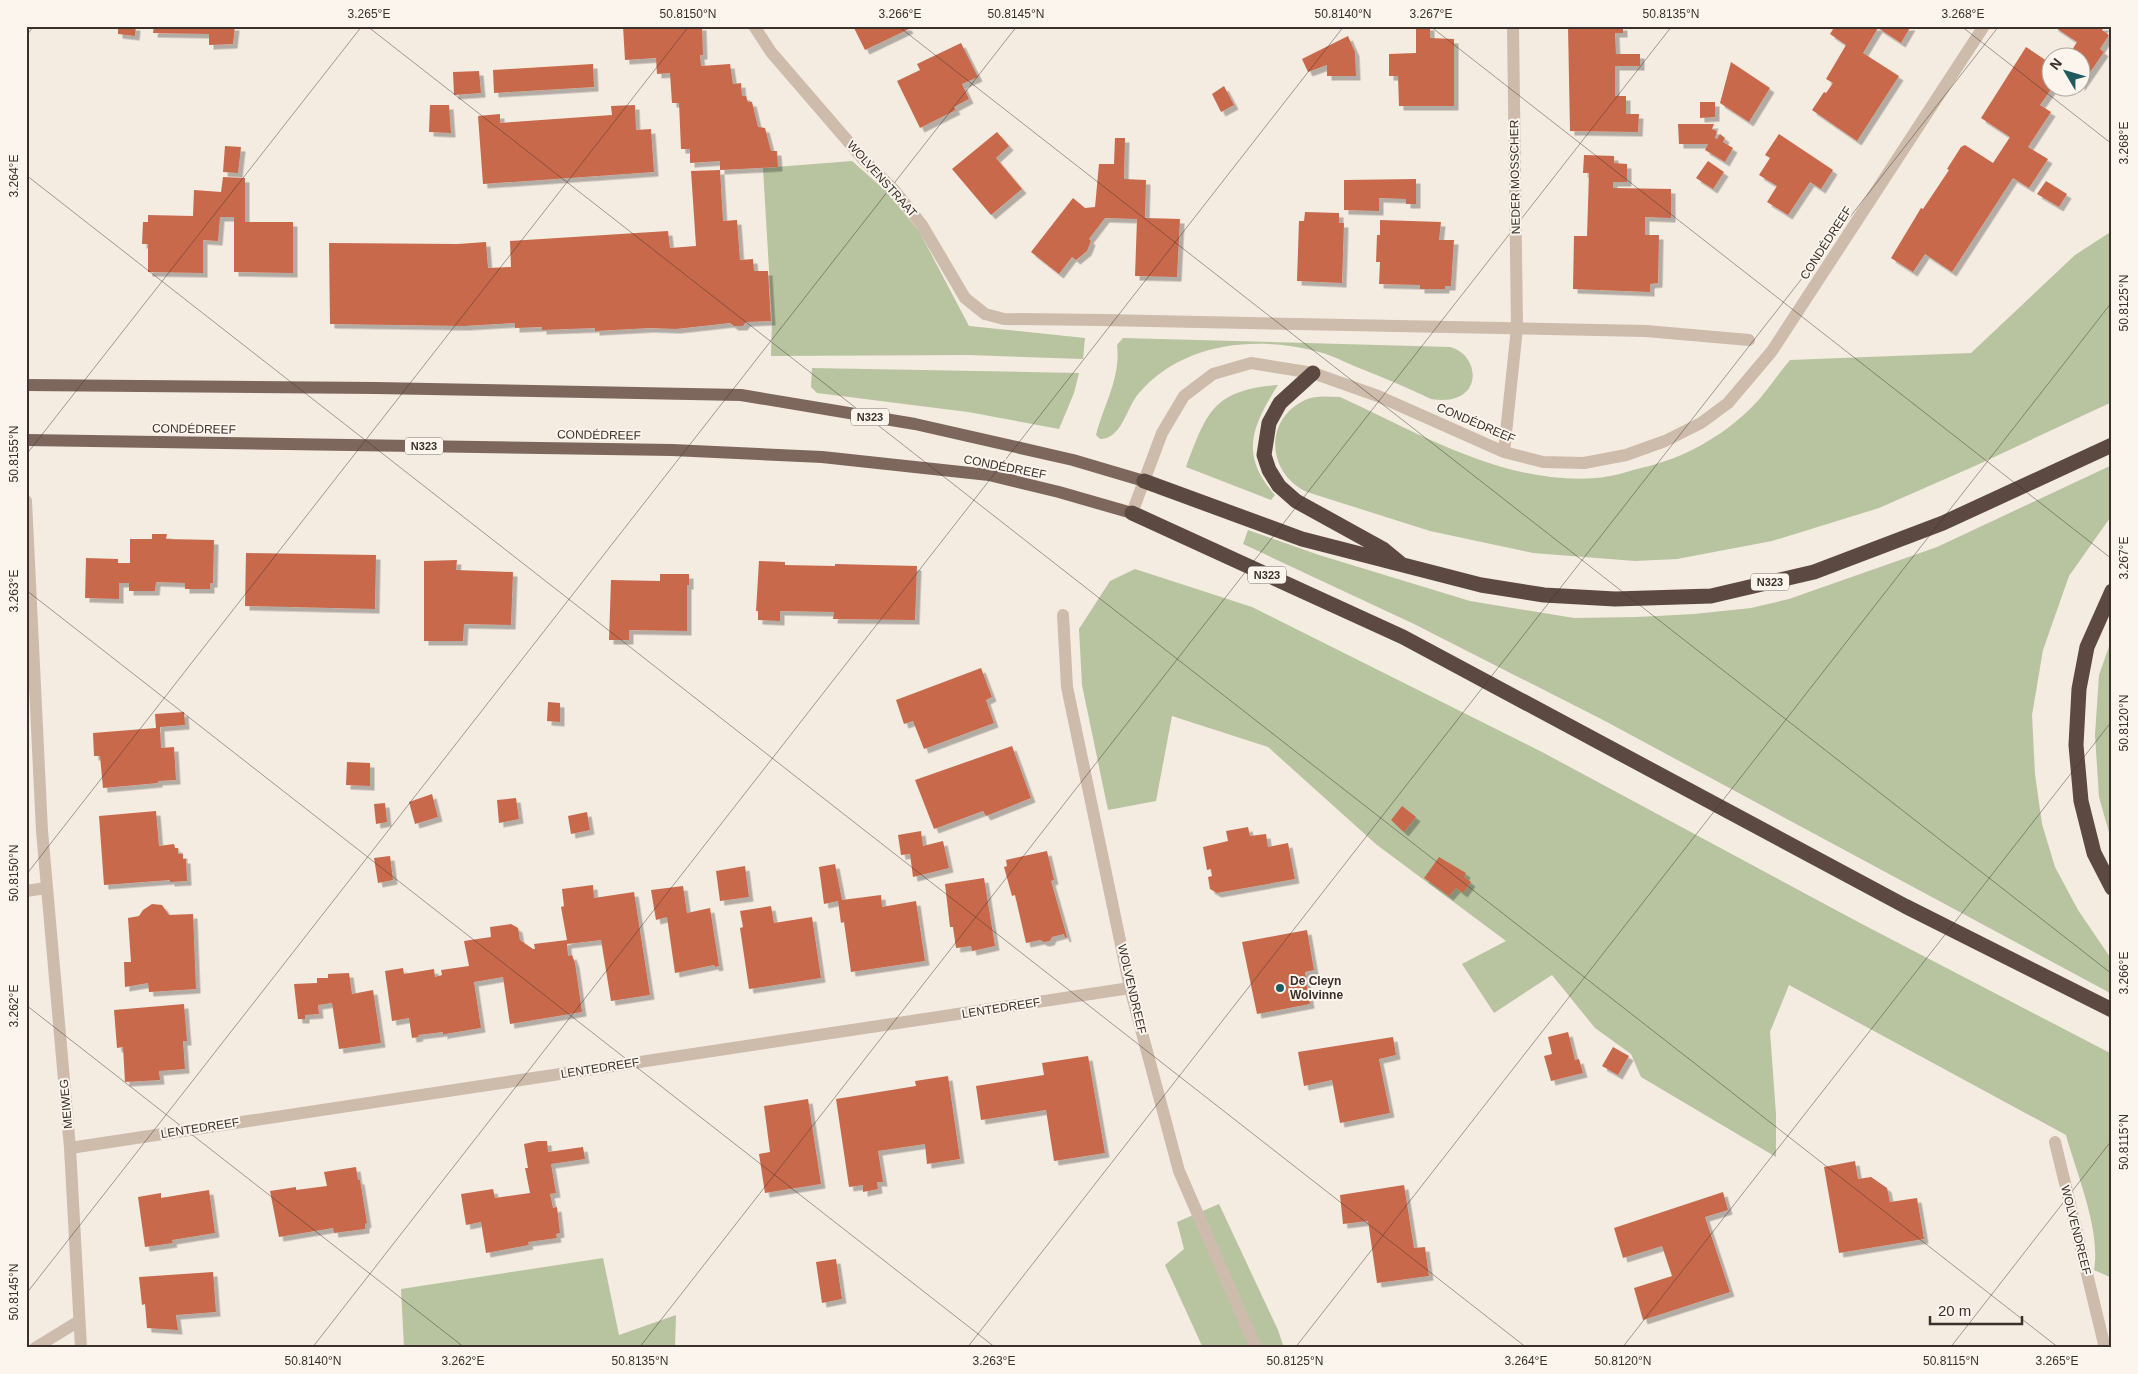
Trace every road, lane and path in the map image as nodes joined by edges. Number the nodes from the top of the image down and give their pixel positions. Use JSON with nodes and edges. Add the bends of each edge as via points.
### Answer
{"nodes":[{"id":1,"x":754,"y":26,"type":"edge"},
{"id":2,"x":1513,"y":26,"type":"edge"},
{"id":3,"x":1984,"y":26,"type":"edge"},
{"id":4,"x":1517,"y":328,"type":"junction"},
{"id":5,"x":1749,"y":340,"type":"dead end"},
{"id":6,"x":1314,"y":372,"type":"junction"},
{"id":7,"x":26,"y":385,"type":"edge"},
{"id":8,"x":26,"y":440,"type":"edge"},
{"id":9,"x":2112,"y":445,"type":"edge"},
{"id":10,"x":1504,"y":452,"type":"junction"},
{"id":11,"x":1144,"y":481,"type":"junction"},
{"id":12,"x":26,"y":501,"type":"edge"},
{"id":13,"x":1132,"y":513,"type":"junction"},
{"id":14,"x":1406,"y":567,"type":"junction"},
{"id":15,"x":2112,"y":591,"type":"edge"},
{"id":16,"x":1063,"y":616,"type":"dead end"},
{"id":17,"x":46,"y":888,"type":"junction"},
{"id":18,"x":2112,"y":888,"type":"edge"},
{"id":19,"x":26,"y":891,"type":"edge"},
{"id":20,"x":1130,"y":988,"type":"junction"},
{"id":21,"x":2112,"y":1010,"type":"edge"},
{"id":22,"x":2055,"y":1142,"type":"dead end"},
{"id":23,"x":70,"y":1148,"type":"junction"},
{"id":24,"x":79,"y":1321,"type":"junction"},
{"id":25,"x":35,"y":1348,"type":"edge"},
{"id":26,"x":80,"y":1348,"type":"edge"},
{"id":27,"x":1256,"y":1348,"type":"edge"},
{"id":28,"x":2105,"y":1348,"type":"edge"}],
"edges":[{"from":1,"to":4,"type":"street","name":"WOLVENSTRAAT","via":[[771,52],[922,225],[965,298],[984,314],[1004,320]]},
{"from":2,"to":4,"type":"street","name":"NEDER MOSSCHER"},
{"from":3,"to":10,"type":"street","name":"CONDÉDREEF","via":[[1793,320],[1756,372],[1728,404],[1665,441],[1626,455],[1584,463],[1543,462]]},
{"from":4,"to":5,"type":"street","via":[[1646,331]]},
{"from":4,"to":10,"type":"street","name":"NEDER MOSSCHER"},
{"from":6,"to":10,"type":"street","name":"CONDÉDREEF","via":[[1378,396]]},
{"from":6,"to":11,"type":"street","name":"CONDÉDREEF","via":[[1251,363],[1212,374],[1184,396],[1162,433]]},
{"from":6,"to":14,"type":"highway","via":[[1280,403],[1269,423],[1264,455],[1269,470],[1279,486],[1296,501],[1383,549]]},
{"from":7,"to":11,"type":"main road","name":"CONDÉDREEF","number":"N323","via":[[740,395],[915,424],[1073,460]]},
{"from":8,"to":13,"type":"main road","name":"CONDÉDREEF","number":"N323","via":[[672,450],[822,457],[989,475]]},
{"from":9,"to":14,"type":"highway","number":"N323","via":[[1924,530],[1814,572],[1711,596],[1615,599],[1544,595]]},
{"from":11,"to":13,"type":"street","name":"CONDÉDREEF"},
{"from":11,"to":14,"type":"highway","number":"N323","via":[[1302,539]]},
{"from":12,"to":17,"type":"street","name":"MEIWEG"},
{"from":13,"to":21,"type":"highway","number":"N323","via":[[1403,637],[1905,906]]},
{"from":15,"to":18,"type":"highway","via":[[2087,647],[2078,689],[2076,745],[2081,801],[2094,853]]},
{"from":16,"to":20,"type":"street","name":"WOLVENDREEF","via":[[1067,688]]},
{"from":17,"to":19,"type":"street"},
{"from":17,"to":23,"type":"street","name":"MEIWEG"},
{"from":20,"to":23,"type":"street","name":"LENTEDREEF"},
{"from":20,"to":27,"type":"street","name":"WOLVENDREEF","via":[[1179,1171]]},
{"from":22,"to":28,"type":"street","name":"WOLVENDREEF"},
{"from":23,"to":24,"type":"street","name":"MEIWEG"},
{"from":24,"to":25,"type":"street"},
{"from":24,"to":26,"type":"street","name":"MEIWEG"}]}
